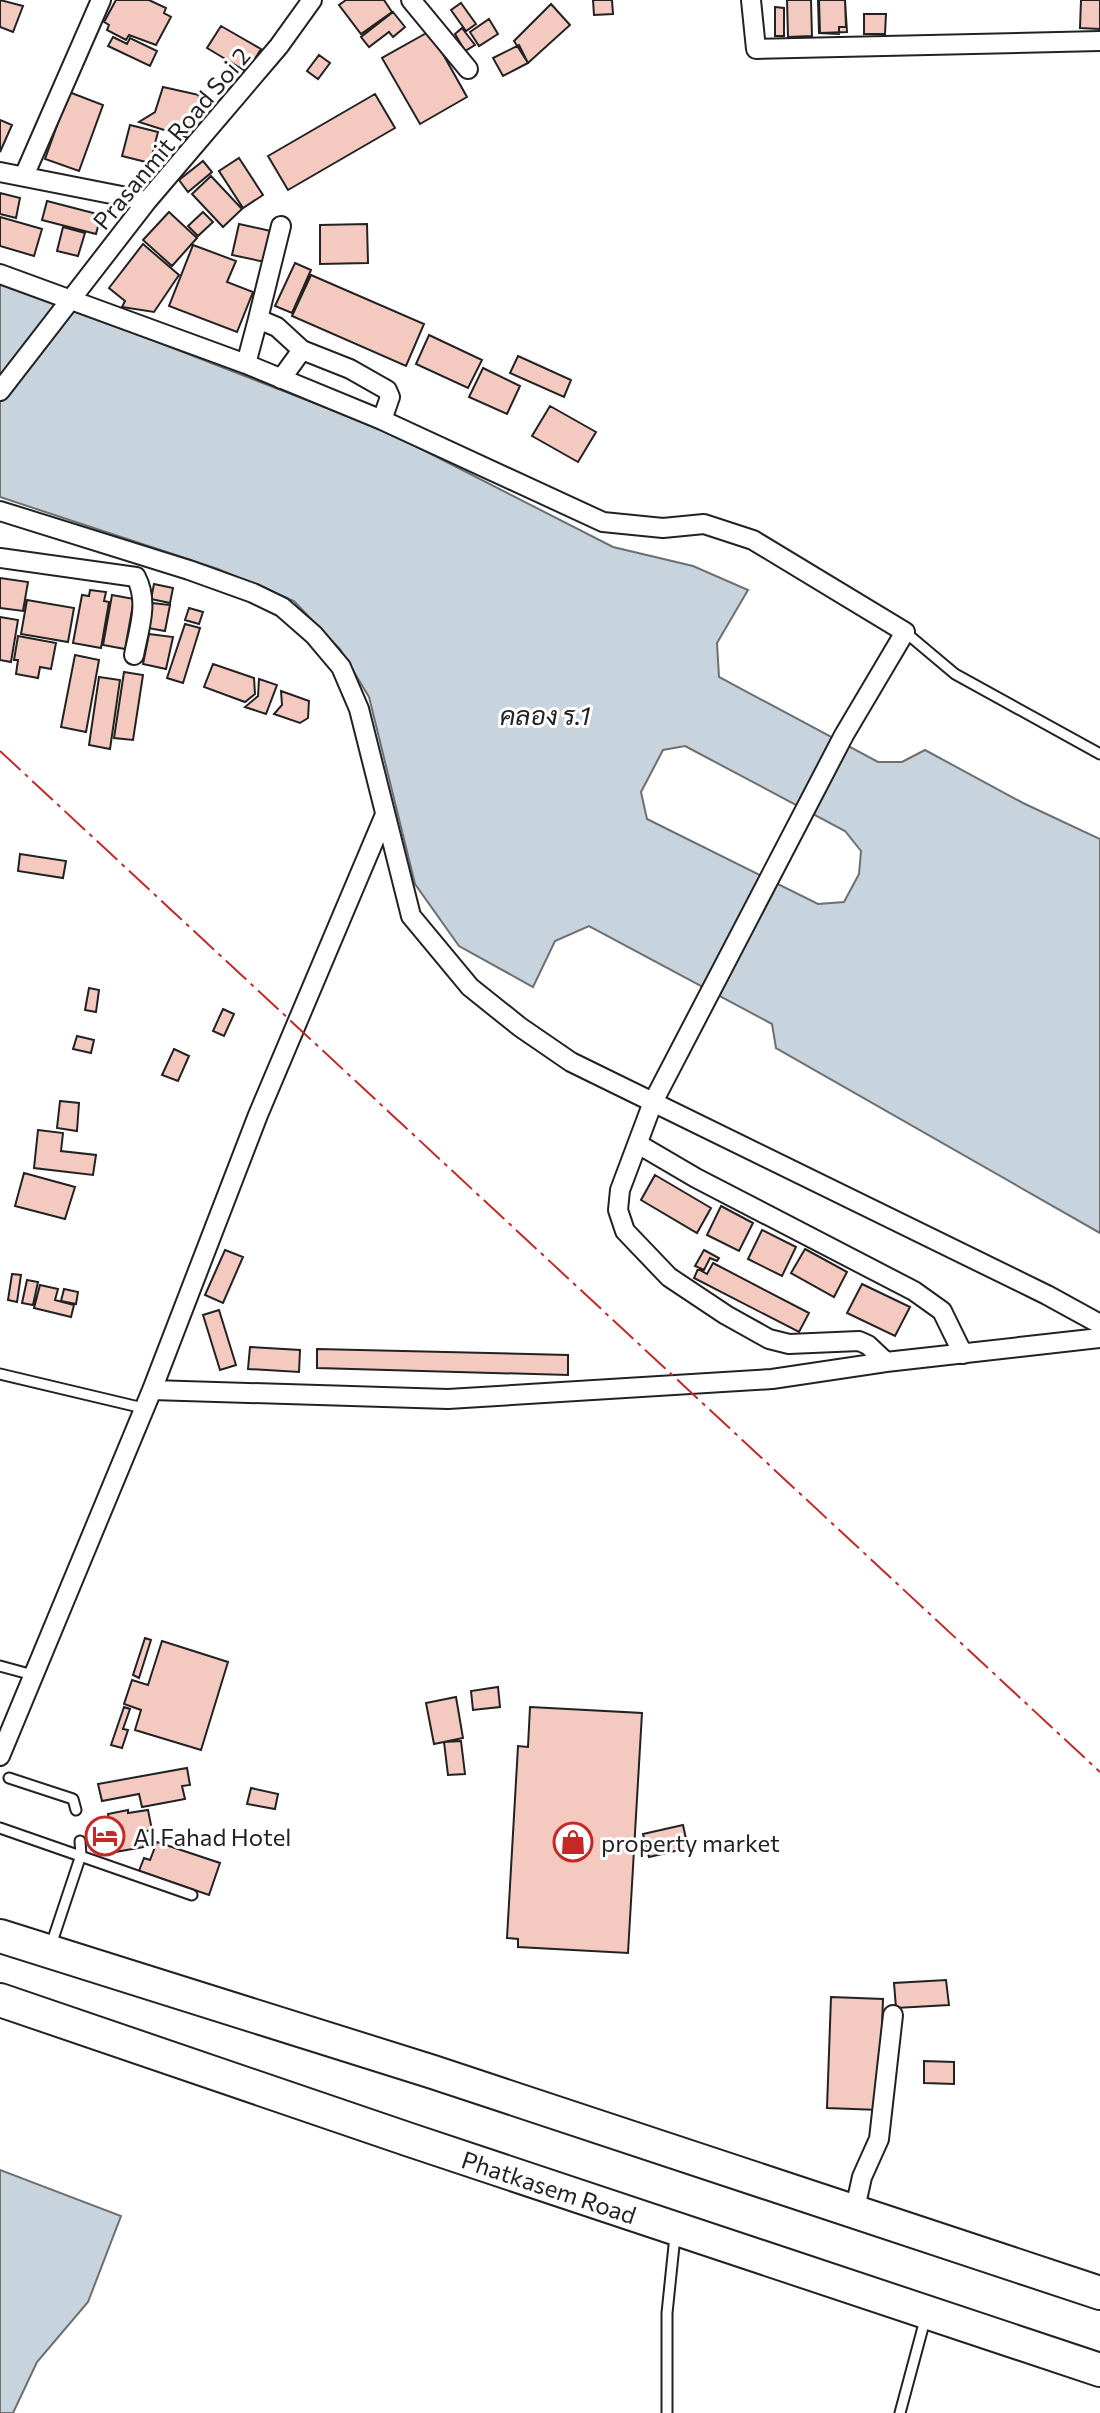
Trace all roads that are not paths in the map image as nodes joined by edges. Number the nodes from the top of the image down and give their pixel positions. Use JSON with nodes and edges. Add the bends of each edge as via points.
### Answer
{"nodes":[{"id":1,"x":101,"y":0,"type":"edge"},
{"id":2,"x":312,"y":0,"type":"edge"},
{"id":3,"x":411,"y":0,"type":"edge"},
{"id":4,"x":751,"y":0,"type":"edge"},
{"id":5,"x":1100,"y":41,"type":"edge"},
{"id":6,"x":468,"y":69,"type":"dead end"},
{"id":7,"x":0,"y":172,"type":"edge"},
{"id":8,"x":24,"y":176,"type":"junction"},
{"id":9,"x":147,"y":201,"type":"junction"},
{"id":10,"x":281,"y":226,"type":"dead end"},
{"id":11,"x":0,"y":274,"type":"edge"},
{"id":12,"x":69,"y":303,"type":"junction"},
{"id":13,"x":258,"y":319,"type":"junction"},
{"id":14,"x":302,"y":350,"type":"junction"},
{"id":15,"x":246,"y":364,"type":"junction"},
{"id":16,"x":281,"y":379,"type":"junction"},
{"id":17,"x":0,"y":391,"type":"edge"},
{"id":18,"x":382,"y":420,"type":"junction"},
{"id":19,"x":0,"y":511,"type":"edge"},
{"id":20,"x":0,"y":558,"type":"edge"},
{"id":21,"x":905,"y":632,"type":"junction"},
{"id":22,"x":134,"y":655,"type":"dead end"},
{"id":23,"x":1100,"y":754,"type":"edge"},
{"id":24,"x":384,"y":817,"type":"junction"},
{"id":25,"x":653,"y":1102,"type":"junction"},
{"id":26,"x":638,"y":1144,"type":"junction"},
{"id":27,"x":1100,"y":1324,"type":"edge"},
{"id":28,"x":1100,"y":1338,"type":"edge"},
{"id":29,"x":963,"y":1354,"type":"junction"},
{"id":30,"x":886,"y":1362,"type":"junction"},
{"id":31,"x":0,"y":1374,"type":"edge"},
{"id":32,"x":152,"y":1390,"type":"junction"},
{"id":33,"x":143,"y":1408,"type":"junction"},
{"id":34,"x":0,"y":1666,"type":"edge"},
{"id":35,"x":33,"y":1675,"type":"junction"},
{"id":36,"x":0,"y":1756,"type":"edge"},
{"id":37,"x":9,"y":1778,"type":"dead end"},
{"id":38,"x":76,"y":1810,"type":"dead end"},
{"id":39,"x":0,"y":1828,"type":"edge"},
{"id":40,"x":80,"y":1841,"type":"dead end"},
{"id":41,"x":81,"y":1855,"type":"junction"},
{"id":42,"x":192,"y":1895,"type":"dead end"},
{"id":43,"x":0,"y":1936,"type":"edge"},
{"id":44,"x":49,"y":1952,"type":"junction"},
{"id":45,"x":0,"y":2000,"type":"edge"},
{"id":46,"x":893,"y":2015,"type":"dead end"},
{"id":47,"x":854,"y":2213,"type":"junction"},
{"id":48,"x":676,"y":2229,"type":"junction"},
{"id":49,"x":1100,"y":2293,"type":"edge"},
{"id":50,"x":927,"y":2312,"type":"junction"},
{"id":51,"x":1100,"y":2370,"type":"edge"},
{"id":52,"x":667,"y":2413,"type":"edge"},
{"id":53,"x":900,"y":2413,"type":"edge"}],
"edges":[{"from":1,"to":8,"type":"street"},
{"from":2,"to":9,"type":"street","name":"Prasanmit Road Soi 2"},
{"from":3,"to":6,"type":"street"},
{"from":4,"to":5,"type":"street","via":[[756,49]]},
{"from":7,"to":8,"type":"street"},
{"from":8,"to":9,"type":"street"},
{"from":9,"to":12,"type":"street","name":"Prasanmit Road Soi 2"},
{"from":10,"to":13,"type":"street"},
{"from":11,"to":12,"type":"street"},
{"from":12,"to":15,"type":"street"},
{"from":12,"to":17,"type":"street","name":"Prasanmit Road Soi 2"},
{"from":13,"to":14,"type":"street","via":[[277,327]]},
{"from":13,"to":15,"type":"street"},
{"from":14,"to":16,"type":"street"},
{"from":14,"to":18,"type":"street","via":[[387,390],[390,397]]},
{"from":15,"to":16,"type":"street"},
{"from":16,"to":18,"type":"street"},
{"from":18,"to":21,"type":"street","via":[[603,522],[663,528],[704,524],[753,540]]},
{"from":19,"to":24,"type":"street","via":[[189,570],[282,607],[341,667],[359,709]]},
{"from":20,"to":22,"type":"street","via":[[136,577],[143,603]]},
{"from":21,"to":23,"type":"lane","via":[[955,674]]},
{"from":21,"to":25,"type":"street","via":[[844,735]]},
{"from":24,"to":25,"type":"street","via":[[411,916],[470,987],[571,1062]]},
{"from":24,"to":32,"type":"street","via":[[258,1115]]},
{"from":25,"to":26,"type":"street"},
{"from":25,"to":27,"type":"street"},
{"from":26,"to":29,"type":"street","via":[[914,1291],[942,1311]]},
{"from":26,"to":30,"type":"street","via":[[618,1210],[625,1231],[669,1277],[769,1339],[789,1344],[859,1341]]},
{"from":28,"to":29,"type":"street"},
{"from":29,"to":30,"type":"street"},
{"from":30,"to":32,"type":"street","via":[[772,1379],[448,1399]]},
{"from":31,"to":33,"type":"lane"},
{"from":32,"to":33,"type":"street"},
{"from":33,"to":35,"type":"street"},
{"from":34,"to":35,"type":"lane"},
{"from":35,"to":36,"type":"street"},
{"from":37,"to":38,"type":"lane","via":[[64,1794],[73,1799]]},
{"from":39,"to":41,"type":"lane"},
{"from":40,"to":41,"type":"lane"},
{"from":41,"to":42,"type":"lane"},
{"from":41,"to":44,"type":"lane"},
{"from":43,"to":44,"type":"highway"},
{"from":44,"to":47,"type":"highway","via":[[433,2072]]},
{"from":45,"to":48,"type":"highway","name":"Phatkasem Road"},
{"from":46,"to":47,"type":"street","via":[[879,2139]]},
{"from":47,"to":49,"type":"highway"},
{"from":48,"to":50,"type":"highway","name":"Phatkasem Road"},
{"from":48,"to":52,"type":"lane","via":[[667,2313]]},
{"from":50,"to":51,"type":"highway","name":"Phatkasem Road"},
{"from":50,"to":53,"type":"lane"}]}
